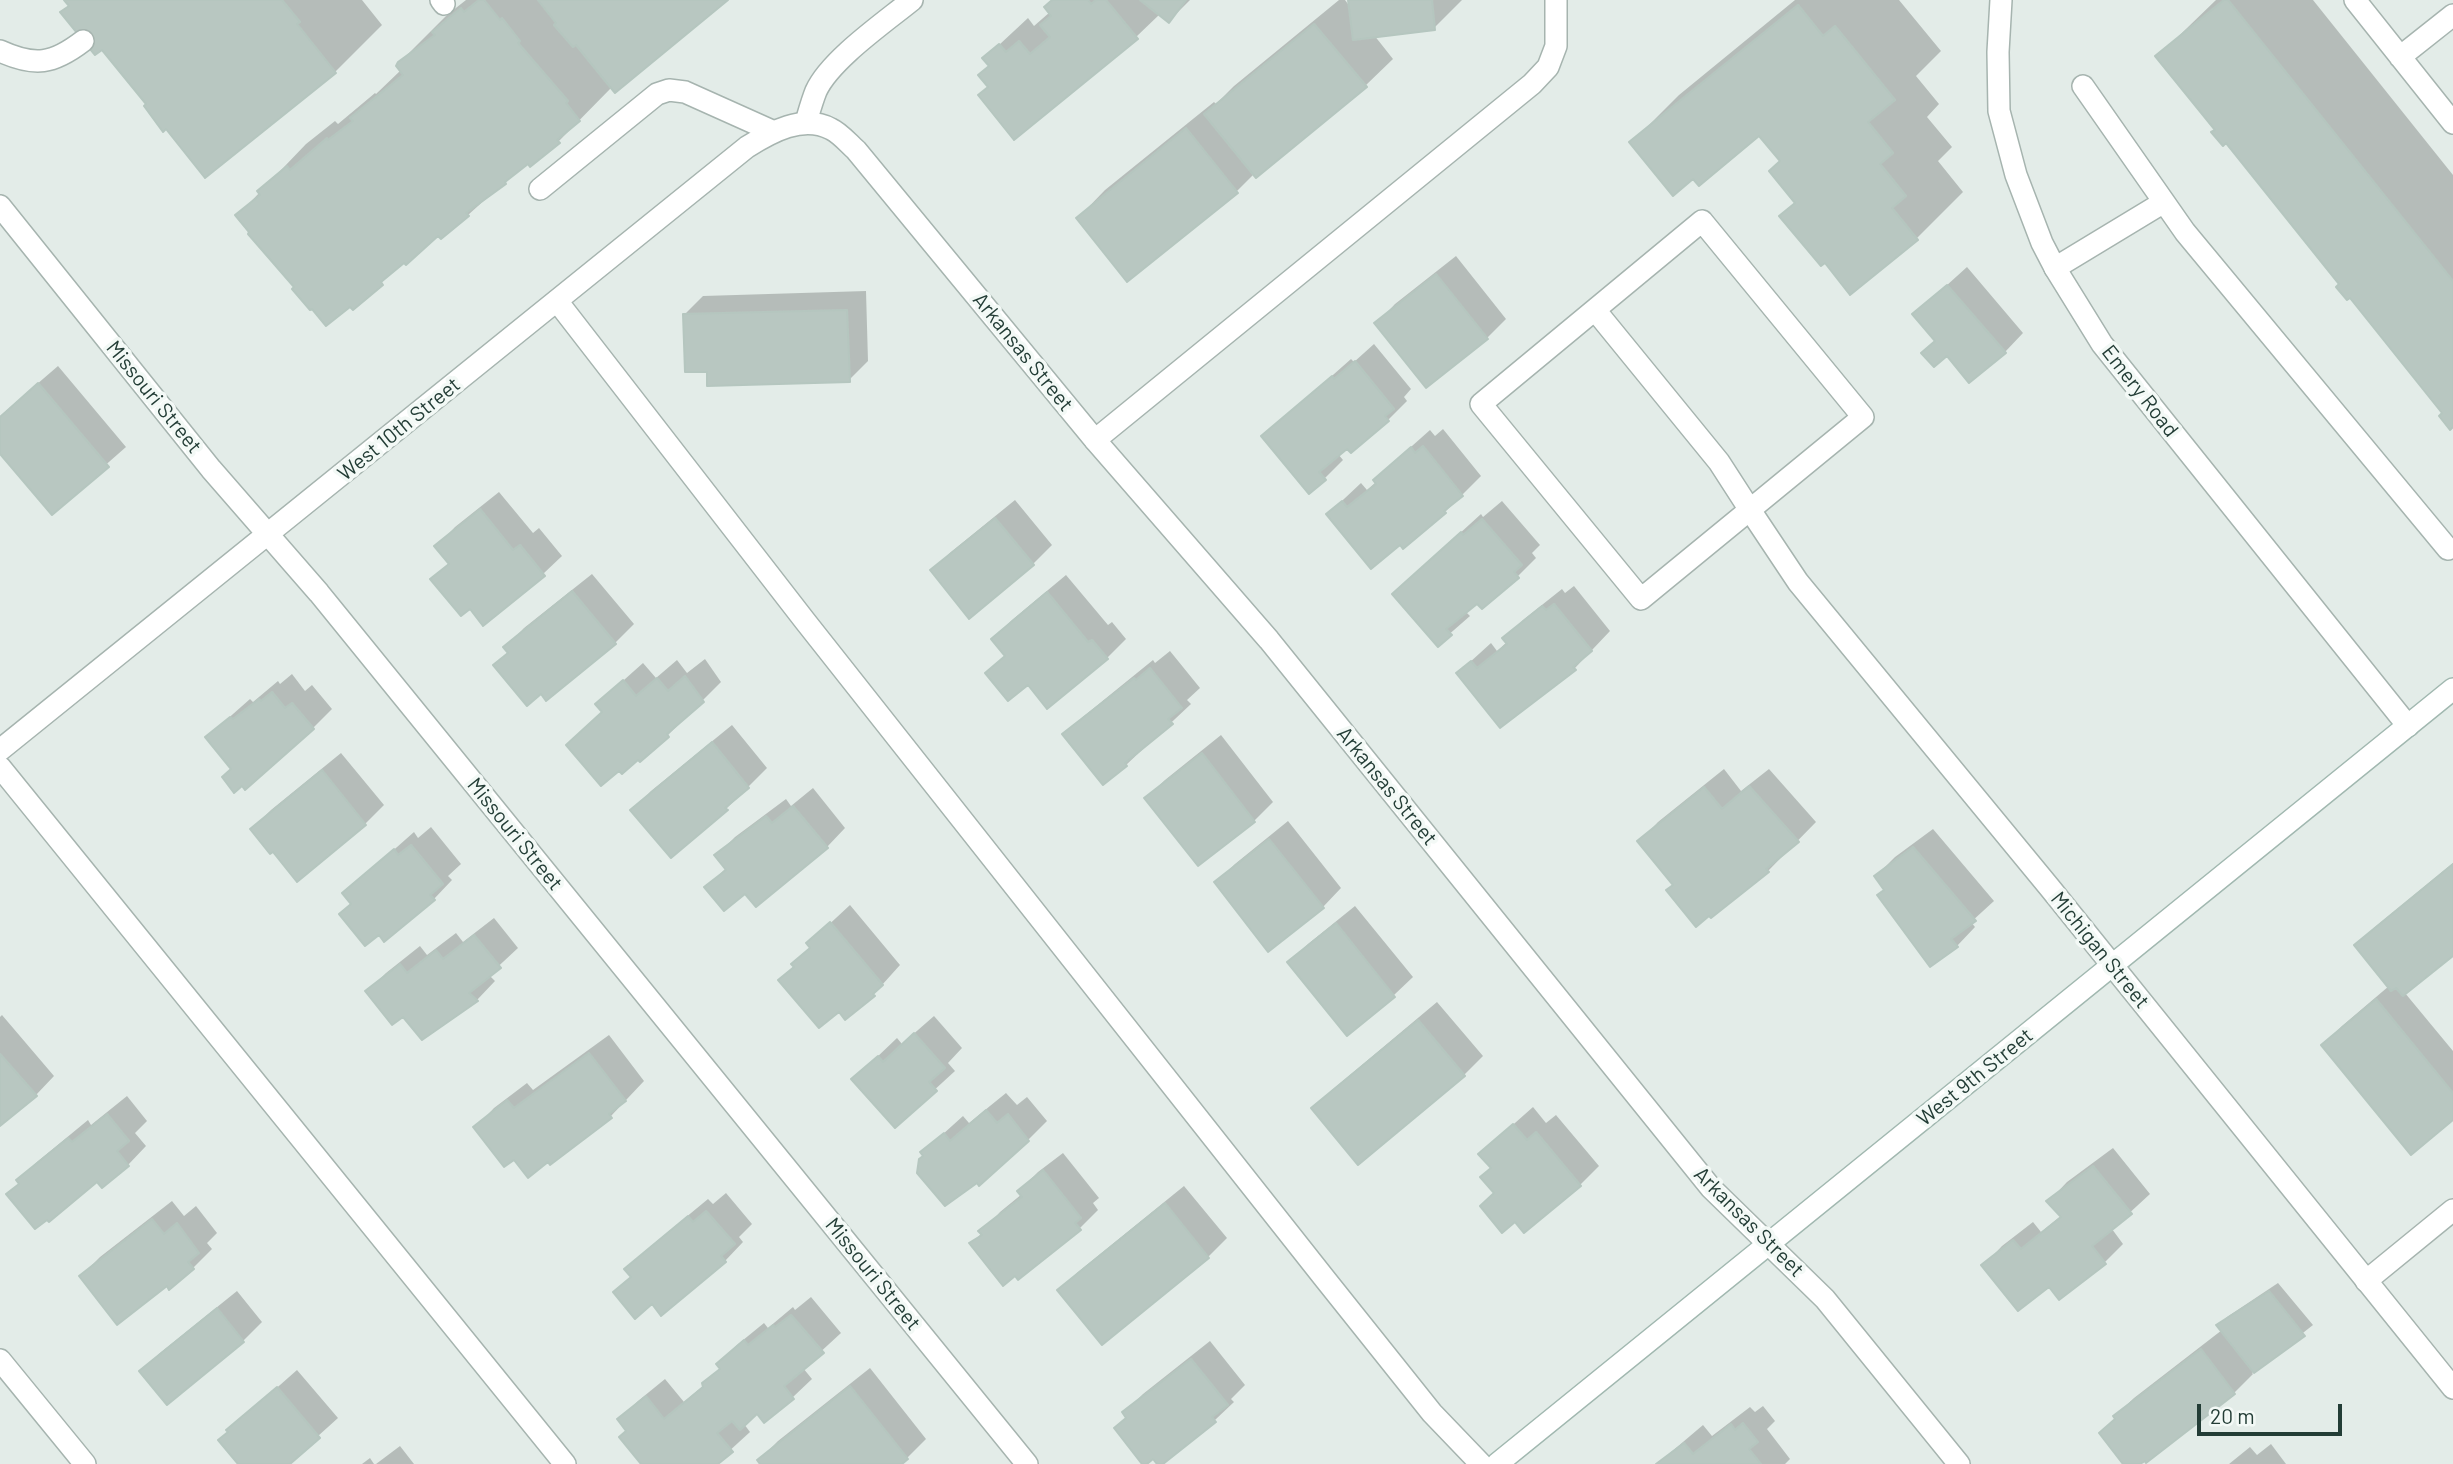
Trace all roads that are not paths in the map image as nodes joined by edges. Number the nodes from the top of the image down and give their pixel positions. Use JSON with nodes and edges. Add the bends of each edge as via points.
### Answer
{"nodes":[{"id":1,"x":912,"y":0,"type":"edge"},
{"id":2,"x":1556,"y":0,"type":"edge"},
{"id":3,"x":2001,"y":0,"type":"edge"},
{"id":4,"x":2355,"y":0,"type":"edge"},
{"id":5,"x":2453,"y":15,"type":"edge"},
{"id":6,"x":83,"y":41,"type":"dead end"},
{"id":7,"x":0,"y":51,"type":"edge"},
{"id":8,"x":2400,"y":57,"type":"junction"},
{"id":9,"x":2083,"y":86,"type":"dead end"},
{"id":10,"x":806,"y":122,"type":"junction"},
{"id":11,"x":2453,"y":123,"type":"edge"},
{"id":12,"x":772,"y":131,"type":"junction"},
{"id":13,"x":540,"y":189,"type":"dead end"},
{"id":14,"x":2164,"y":201,"type":"junction"},
{"id":15,"x":0,"y":206,"type":"edge"},
{"id":16,"x":2055,"y":268,"type":"junction"},
{"id":17,"x":557,"y":301,"type":"junction"},
{"id":18,"x":1595,"y":310,"type":"junction"},
{"id":19,"x":1095,"y":440,"type":"junction"},
{"id":20,"x":1750,"y":510,"type":"junction"},
{"id":21,"x":268,"y":534,"type":"junction"},
{"id":22,"x":2448,"y":549,"type":"dead end"},
{"id":23,"x":2453,"y":690,"type":"edge"},
{"id":24,"x":2408,"y":726,"type":"junction"},
{"id":25,"x":0,"y":750,"type":"edge"},
{"id":26,"x":0,"y":767,"type":"edge"},
{"id":27,"x":2112,"y":965,"type":"junction"},
{"id":28,"x":2453,"y":1210,"type":"edge"},
{"id":29,"x":1769,"y":1244,"type":"junction"},
{"id":30,"x":2366,"y":1280,"type":"junction"},
{"id":31,"x":0,"y":1360,"type":"edge"},
{"id":32,"x":2453,"y":1388,"type":"edge"},
{"id":33,"x":85,"y":1464,"type":"edge"},
{"id":34,"x":565,"y":1464,"type":"edge"},
{"id":35,"x":1027,"y":1464,"type":"edge"},
{"id":36,"x":1481,"y":1464,"type":"edge"},
{"id":37,"x":1497,"y":1464,"type":"edge"},
{"id":38,"x":1959,"y":1464,"type":"edge"}],
"edges":[{"from":1,"to":10,"type":"street","via":[[836,65],[817,89]]},
{"from":2,"to":19,"type":"street","via":[[1556,46],[1548,67],[1532,84]]},
{"from":3,"to":16,"type":"street","name":"Emery Road","via":[[1999,111],[2016,175]]},
{"from":4,"to":8,"type":"street"},
{"from":5,"to":8,"type":"street"},
{"from":6,"to":7,"type":"street","via":[[64,55],[40,62]]},
{"from":8,"to":11,"type":"street"},
{"from":9,"to":14,"type":"street"},
{"from":10,"to":12,"type":"street","name":"West 10th Street"},
{"from":10,"to":19,"type":"street","name":"Arkansas Street","via":[[830,128],[856,150]]},
{"from":12,"to":13,"type":"street","via":[[685,92],[669,90],[657,94]]},
{"from":12,"to":17,"type":"street","name":"West 10th Street"},
{"from":14,"to":16,"type":"street"},
{"from":14,"to":22,"type":"street","via":[[2219,274]]},
{"from":15,"to":21,"type":"street","name":"Missouri Street"},
{"from":16,"to":24,"type":"street","name":"Emery Road","via":[[2102,344]]},
{"from":17,"to":21,"type":"street","name":"West 10th Street"},
{"from":17,"to":36,"type":"street","via":[[1325,1279],[1432,1413]]},
{"from":18,"to":20,"type":"street","name":"Michigan Street","via":[[1719,462]]},
{"from":18,"to":20,"type":"street","via":[[1702,221],[1863,417]]},
{"from":18,"to":20,"type":"street","via":[[1481,404],[1641,599]]},
{"from":19,"to":29,"type":"street","name":"Arkansas Street","via":[[1269,640],[1711,1188]]},
{"from":20,"to":27,"type":"street","name":"Michigan Street","via":[[1798,582]]},
{"from":21,"to":25,"type":"street","name":"West 10th Street"},
{"from":21,"to":35,"type":"street","name":"Missouri Street"},
{"from":23,"to":24,"type":"street","name":"West 9th Street"},
{"from":24,"to":27,"type":"street","name":"West 9th Street"},
{"from":26,"to":34,"type":"street"},
{"from":27,"to":29,"type":"street","name":"West 9th Street"},
{"from":27,"to":30,"type":"street","name":"Michigan Street"},
{"from":28,"to":30,"type":"street"},
{"from":29,"to":37,"type":"street","name":"West 9th Street"},
{"from":29,"to":38,"type":"street","name":"Arkansas Street","via":[[1825,1299]]},
{"from":30,"to":32,"type":"street","name":"Michigan Street"},
{"from":31,"to":33,"type":"street"}]}
